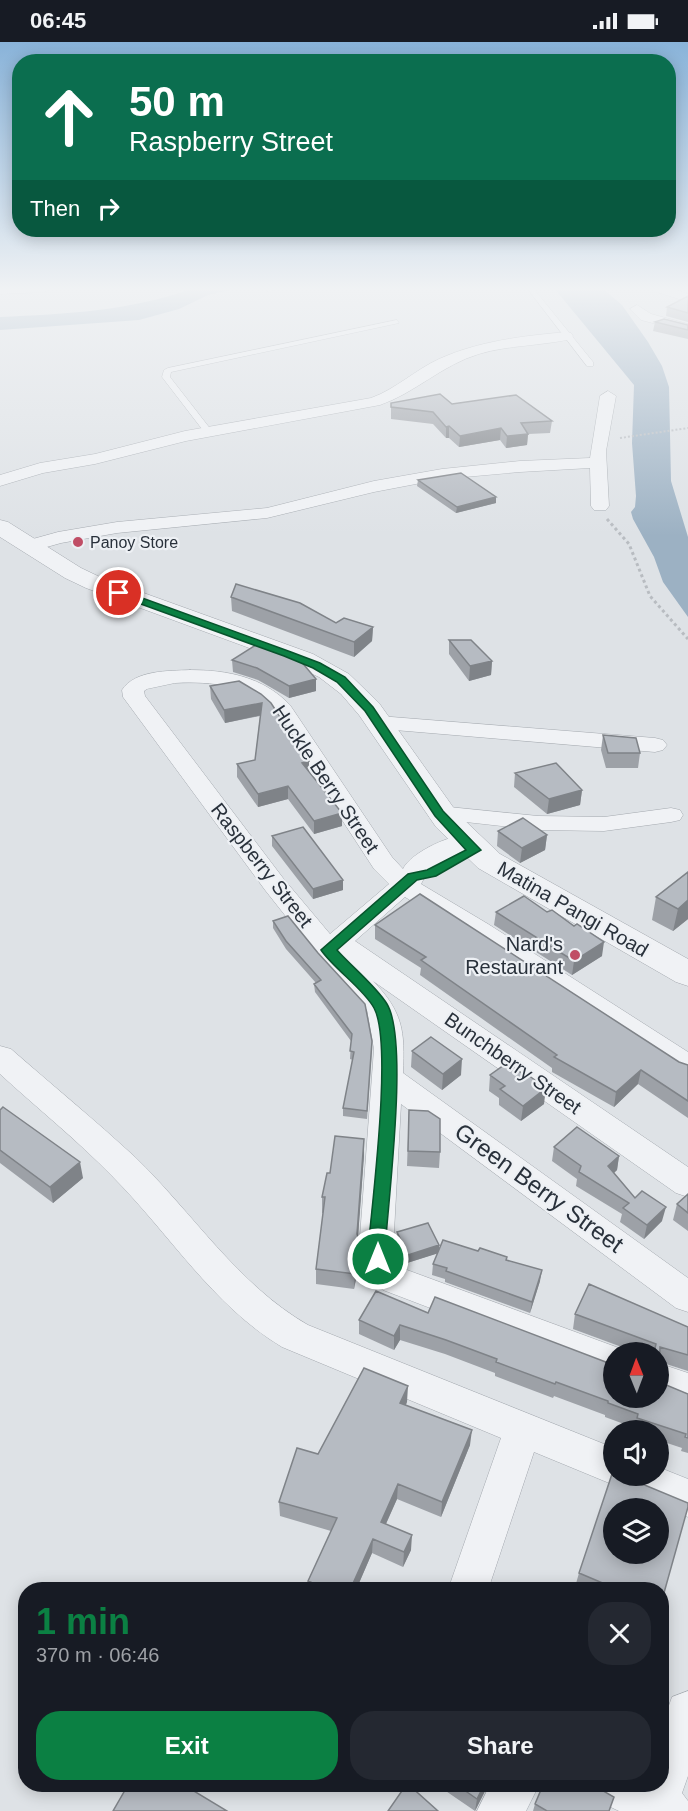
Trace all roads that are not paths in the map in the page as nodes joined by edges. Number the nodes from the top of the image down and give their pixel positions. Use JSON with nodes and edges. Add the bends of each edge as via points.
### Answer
{"nodes":[{"id":1,"x":168,"y":371,"type":"edge"},
{"id":2,"x":431,"y":371,"type":"edge"},
{"id":3,"x":608,"y":396,"type":"dead end"},
{"id":4,"x":208,"y":431,"type":"junction"},
{"id":5,"x":598,"y":463,"type":"junction"},
{"id":6,"x":0,"y":481,"type":"edge"},
{"id":7,"x":600,"y":506,"type":"road end"},
{"id":8,"x":0,"y":527,"type":"edge"},
{"id":9,"x":29,"y":546,"type":"junction"},
{"id":10,"x":135,"y":687,"type":"joint"},
{"id":11,"x":379,"y":723,"type":"junction"},
{"id":12,"x":656,"y":745,"type":"dead end"},
{"id":13,"x":439,"y":813,"type":"junction"},
{"id":14,"x":671,"y":815,"type":"dead end"},
{"id":15,"x":469,"y":846,"type":"junction"},
{"id":16,"x":408,"y":881,"type":"junction"},
{"id":17,"x":333,"y":946,"type":"junction"},
{"id":18,"x":688,"y":974,"type":"edge"},
{"id":19,"x":410,"y":992,"type":"junction"},
{"id":20,"x":380,"y":1006,"type":"junction"},
{"id":21,"x":0,"y":1057,"type":"edge"},
{"id":22,"x":688,"y":1067,"type":"edge"},
{"id":23,"x":389,"y":1079,"type":"junction"},
{"id":24,"x":688,"y":1184,"type":"edge"},
{"id":25,"x":688,"y":1297,"type":"edge"},
{"id":26,"x":603,"y":1358,"type":"edge"},
{"id":27,"x":669,"y":1383,"type":"edge"},
{"id":28,"x":688,"y":1390,"type":"edge"},
{"id":29,"x":523,"y":1430,"type":"junction"},
{"id":30,"x":603,"y":1463,"type":"edge"},
{"id":31,"x":659,"y":1486,"type":"edge"},
{"id":32,"x":688,"y":1498,"type":"edge"},
{"id":33,"x":470,"y":1582,"type":"edge"},
{"id":34,"x":688,"y":1713,"type":"edge"},
{"id":35,"x":669,"y":1782,"type":"edge"},
{"id":36,"x":512,"y":1792,"type":"edge"},
{"id":37,"x":629,"y":1792,"type":"edge"},
{"id":38,"x":666,"y":1792,"type":"edge"},
{"id":39,"x":662,"y":1808,"type":"edge"},
{"id":40,"x":500,"y":1811,"type":"edge"}],
"edges":[{"from":1,"to":4,"type":"lane","via":[[166,377]]},
{"from":2,"to":4,"type":"street","via":[[394,395],[374,402]]},
{"from":3,"to":5,"type":"street"},
{"from":4,"to":6,"type":"street","via":[[95,459],[40,468]]},
{"from":5,"to":7,"type":"street"},
{"from":5,"to":9,"type":"street","via":[[471,470],[389,483],[291,509],[101,529]]},
{"from":8,"to":9,"type":"street","name":"Matina Pangi Road"},
{"from":9,"to":11,"type":"street","name":"Matina Pangi Road","via":[[94,583],[330,672],[350,688]]},
{"from":10,"to":16,"type":"street","name":"Huckle Berry Street","via":[[159,679],[214,676],[241,682],[271,698],[382,864]]},
{"from":10,"to":17,"type":"street","name":"Raspberry Street","via":[[134,697],[261,868]]},
{"from":11,"to":12,"type":"street"},
{"from":11,"to":13,"type":"street","name":"Matina Pangi Road"},
{"from":13,"to":14,"type":"street","via":[[538,823],[604,824]]},
{"from":13,"to":15,"type":"street","name":"Matina Pangi Road"},
{"from":15,"to":16,"type":"street","via":[[431,873]]},
{"from":15,"to":18,"type":"street","name":"Matina Pangi Road"},
{"from":16,"to":17,"type":"street"},
{"from":16,"to":22,"type":"street","name":"Huckle Berry Street"},
{"from":17,"to":19,"type":"street","name":"Bunchberry Street"},
{"from":17,"to":20,"type":"street","name":"Raspberry Street"},
{"from":19,"to":20,"type":"street"},
{"from":19,"to":24,"type":"street","name":"Bunchberry Street"},
{"from":20,"to":23,"type":"street","name":"Raspberry Street","via":[[388,1031]]},
{"from":21,"to":29,"type":"street","via":[[124,1167],[236,1291],[268,1320],[295,1336]]},
{"from":23,"to":25,"type":"street","name":"Green Berry Street"},
{"from":23,"to":26,"type":"street","name":"Raspberry Street","via":[[376,1250],[381,1267],[395,1280]]},
{"from":27,"to":28,"type":"street"},
{"from":29,"to":30,"type":"street"},
{"from":29,"to":33,"type":"street"},
{"from":31,"to":32,"type":"street"},
{"from":34,"to":35,"type":"street"},
{"from":36,"to":40,"type":"street"},
{"from":37,"to":39,"type":"street"},
{"from":38,"to":39,"type":"street"}]}
